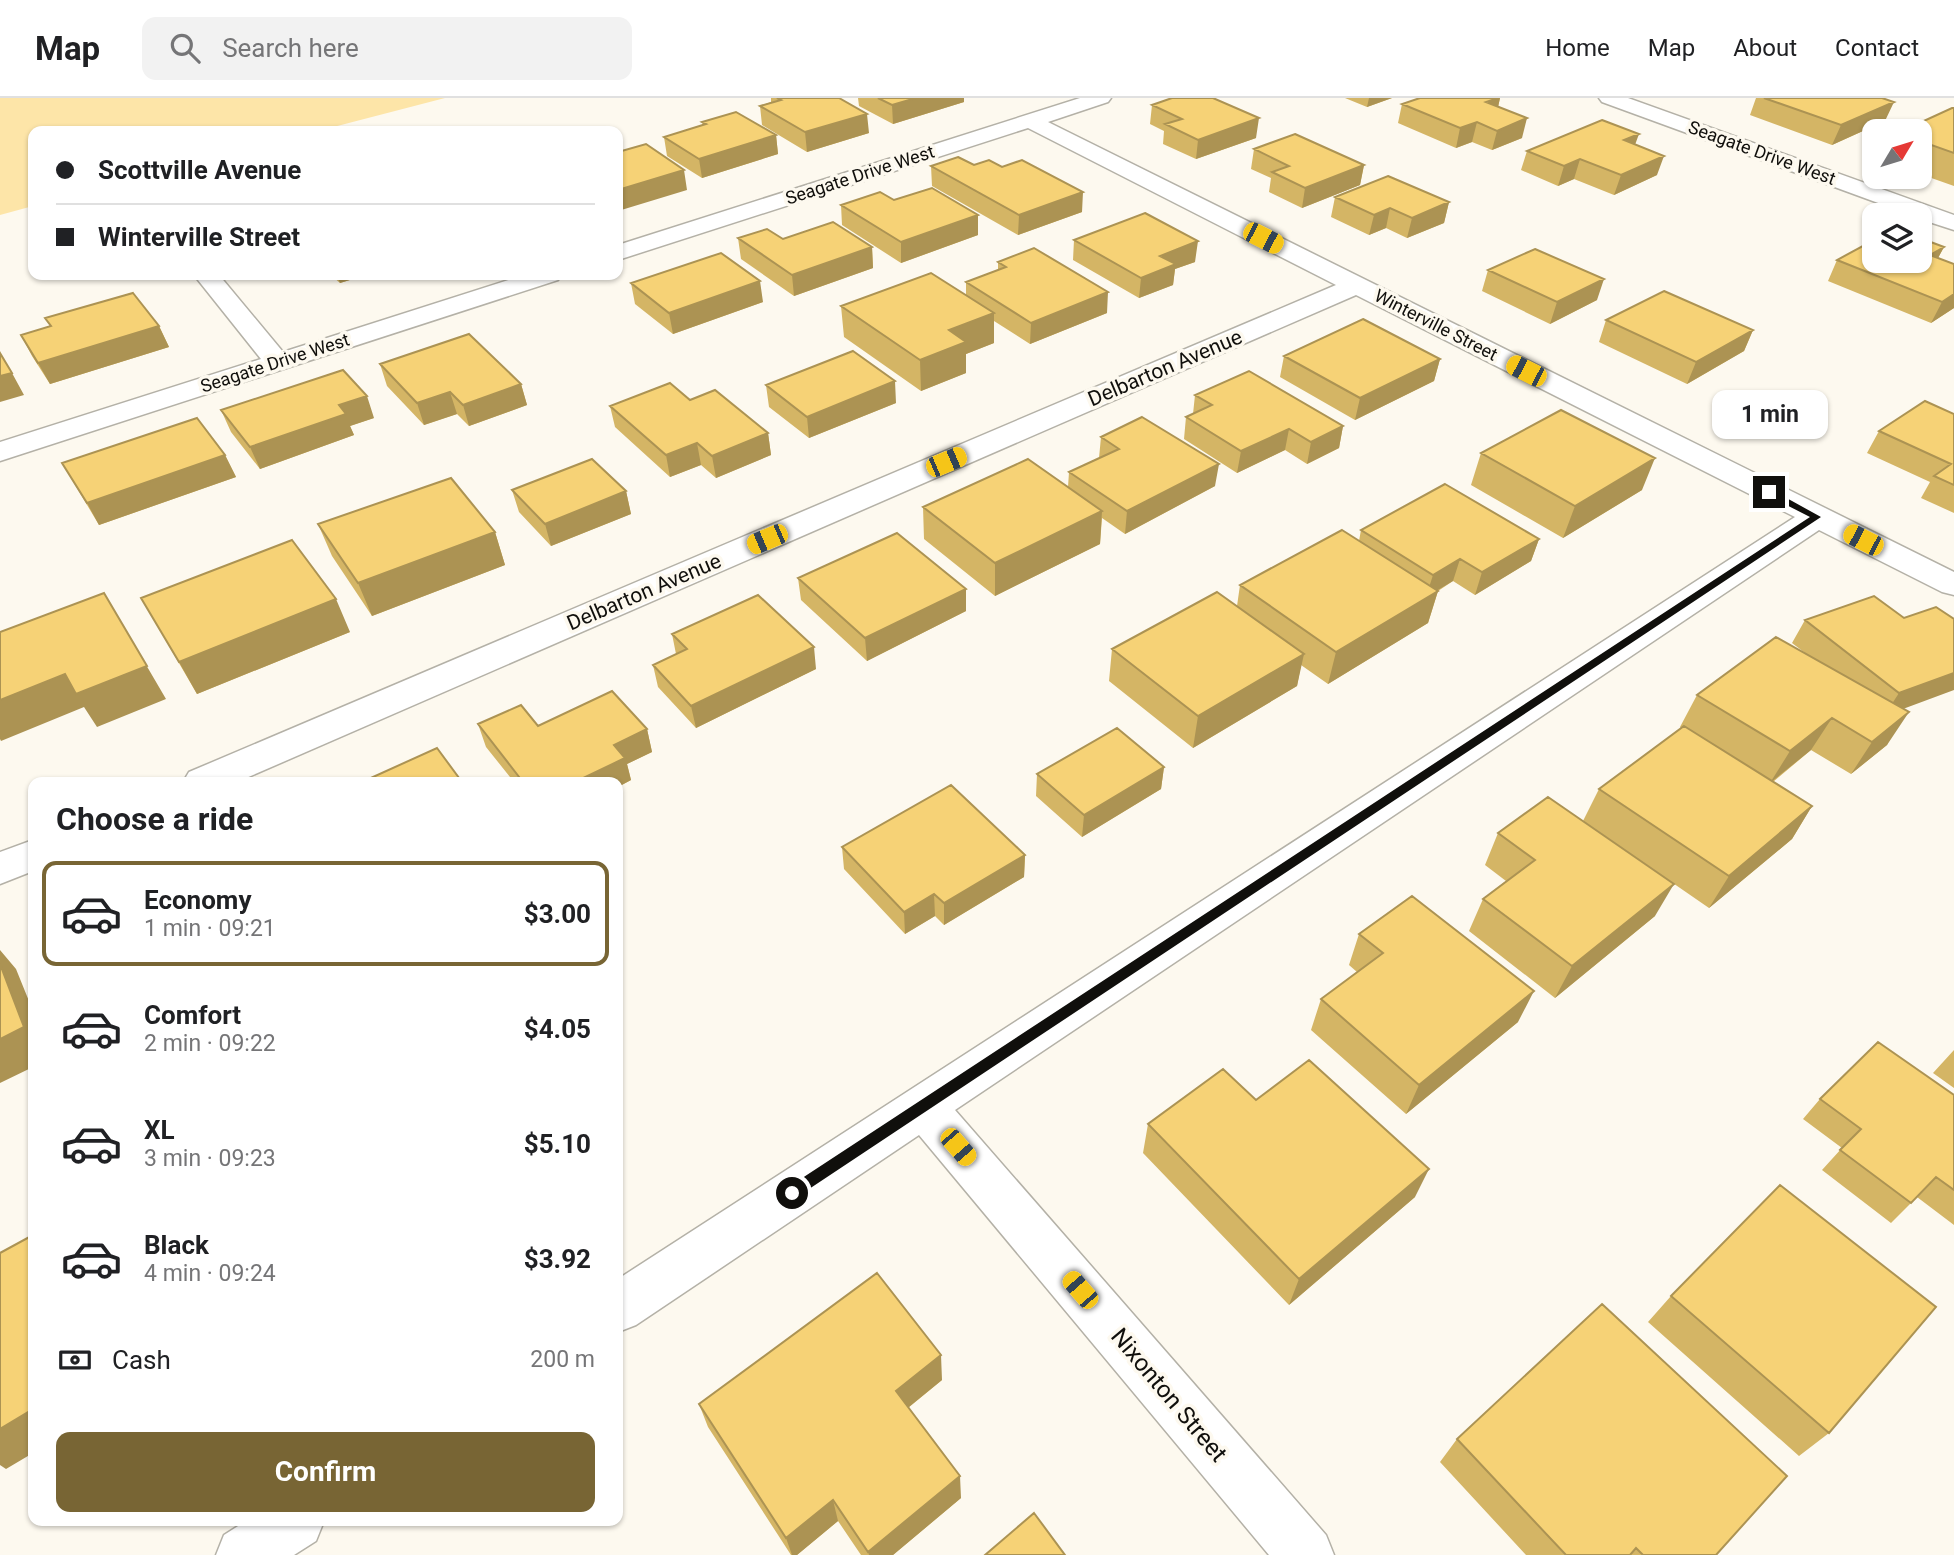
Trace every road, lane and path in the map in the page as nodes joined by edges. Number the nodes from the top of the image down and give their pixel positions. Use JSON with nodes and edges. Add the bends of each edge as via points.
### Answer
{"nodes":[{"id":1,"x":1101,"y":98,"type":"edge"},
{"id":2,"x":1609,"y":98,"type":"edge"},
{"id":3,"x":1030,"y":121,"type":"junction"},
{"id":4,"x":1954,"y":223,"type":"edge"},
{"id":5,"x":623,"y":251,"type":"edge"},
{"id":6,"x":210,"y":280,"type":"edge"},
{"id":7,"x":533,"y":280,"type":"edge"},
{"id":8,"x":1357,"y":285,"type":"junction"},
{"id":9,"x":277,"y":362,"type":"junction"},
{"id":10,"x":0,"y":452,"type":"edge"},
{"id":11,"x":1817,"y":517,"type":"junction"},
{"id":12,"x":1954,"y":586,"type":"edge"},
{"id":13,"x":214,"y":777,"type":"edge"},
{"id":14,"x":28,"y":857,"type":"edge"},
{"id":15,"x":0,"y":869,"type":"edge"},
{"id":16,"x":923,"y":1106,"type":"junction"},
{"id":17,"x":623,"y":1305,"type":"edge"},
{"id":18,"x":288,"y":1526,"type":"edge"},
{"id":19,"x":244,"y":1555,"type":"edge"},
{"id":20,"x":1306,"y":1555,"type":"edge"}],
"edges":[{"from":1,"to":3,"type":"street","name":"Seagate Drive West"},
{"from":2,"to":4,"type":"street","name":"Seagate Drive West"},
{"from":3,"to":5,"type":"street","name":"Seagate Drive West"},
{"from":3,"to":8,"type":"street","name":"Winterville Street"},
{"from":6,"to":9,"type":"street"},
{"from":7,"to":9,"type":"street","name":"Seagate Drive West"},
{"from":8,"to":11,"type":"street","name":"Winterville Street"},
{"from":8,"to":13,"type":"street","name":"Delbarton Avenue"},
{"from":9,"to":10,"type":"street","name":"Seagate Drive West"},
{"from":11,"to":12,"type":"street","name":"Winterville Street"},
{"from":11,"to":16,"type":"street"},
{"from":14,"to":15,"type":"street"},
{"from":16,"to":17,"type":"street"},
{"from":16,"to":20,"type":"street","name":"Nixonton Street"},
{"from":18,"to":19,"type":"street"}]}
